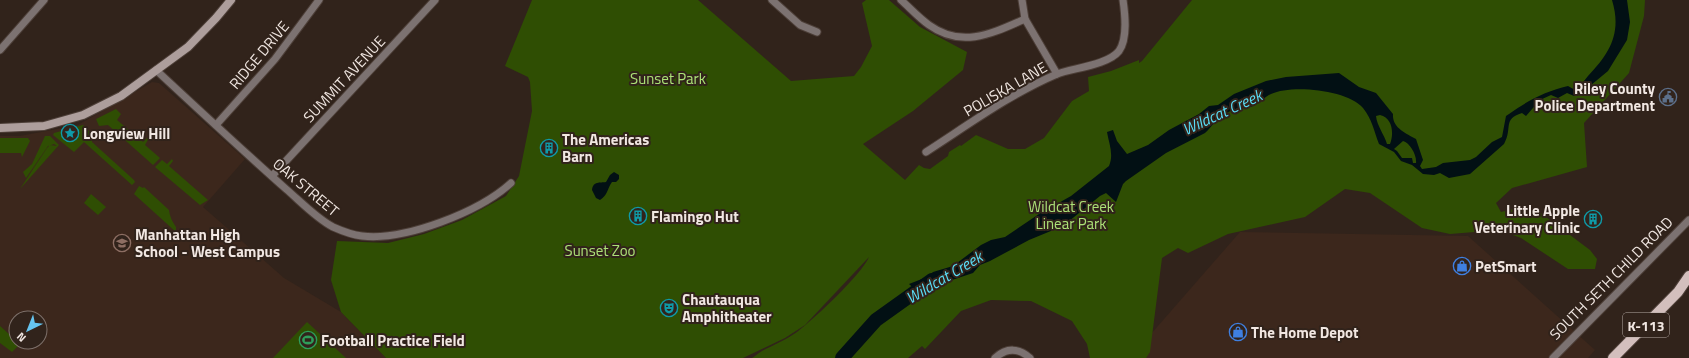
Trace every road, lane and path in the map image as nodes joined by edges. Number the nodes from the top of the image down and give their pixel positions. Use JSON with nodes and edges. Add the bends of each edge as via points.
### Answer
{"nodes":[{"id":1,"x":44,"y":0,"type":"edge"},
{"id":2,"x":231,"y":0,"type":"edge"},
{"id":3,"x":319,"y":0,"type":"edge"},
{"id":4,"x":435,"y":0,"type":"edge"},
{"id":5,"x":772,"y":0,"type":"edge"},
{"id":6,"x":901,"y":0,"type":"edge"},
{"id":7,"x":1022,"y":0,"type":"edge"},
{"id":8,"x":1122,"y":0,"type":"edge"},
{"id":9,"x":1025,"y":19,"type":"junction"},
{"id":10,"x":817,"y":32,"type":"dead end"},
{"id":11,"x":0,"y":50,"type":"edge"},
{"id":12,"x":156,"y":70,"type":"junction"},
{"id":13,"x":1057,"y":74,"type":"junction"},
{"id":14,"x":216,"y":125,"type":"junction"},
{"id":15,"x":0,"y":128,"type":"edge"},
{"id":16,"x":926,"y":152,"type":"dead end"},
{"id":17,"x":272,"y":176,"type":"junction"},
{"id":18,"x":511,"y":183,"type":"dead end"},
{"id":19,"x":1689,"y":220,"type":"edge"},
{"id":20,"x":1689,"y":276,"type":"edge"},
{"id":21,"x":1689,"y":285,"type":"edge"},
{"id":22,"x":1678,"y":292,"type":"junction"},
{"id":23,"x":995,"y":358,"type":"edge"},
{"id":24,"x":1030,"y":358,"type":"edge"},
{"id":25,"x":1553,"y":358,"type":"edge"},
{"id":26,"x":1613,"y":358,"type":"edge"}],
"edges":[{"from":1,"to":11,"type":"street"},
{"from":2,"to":12,"type":"street","via":[[188,47]]},
{"from":3,"to":14,"type":"street","name":"RIDGE DRIVE","via":[[275,59]]},
{"from":4,"to":17,"type":"street","name":"SUMMIT AVENUE"},
{"from":5,"to":10,"type":"street","via":[[800,25]]},
{"from":6,"to":9,"type":"street","via":[[929,25],[955,36],[974,38]]},
{"from":7,"to":9,"type":"street"},
{"from":8,"to":13,"type":"street","name":"POLISKA LANE","via":[[1126,23],[1119,50],[1111,58]]},
{"from":9,"to":13,"type":"street"},
{"from":12,"to":14,"type":"street","name":"OAK STREET"},
{"from":12,"to":15,"type":"street","via":[[121,96],[83,115],[44,126]]},
{"from":13,"to":16,"type":"street","name":"POLISKA LANE","via":[[1008,99]]},
{"from":14,"to":17,"type":"street","name":"OAK STREET"},
{"from":17,"to":18,"type":"street","name":"OAK STREET","via":[[326,223],[345,232],[362,236],[392,235],[450,218],[502,191]]},
{"from":19,"to":25,"type":"street","name":"SOUTH SETH CHILD ROAD"},
{"from":20,"to":22,"type":"main road","number":"K-113"},
{"from":21,"to":22,"type":"main road","number":"K-113"},
{"from":22,"to":26,"type":"main road","number":"K-113"},
{"from":23,"to":24,"type":"street","via":[[1010,350],[1023,352]]}]}
